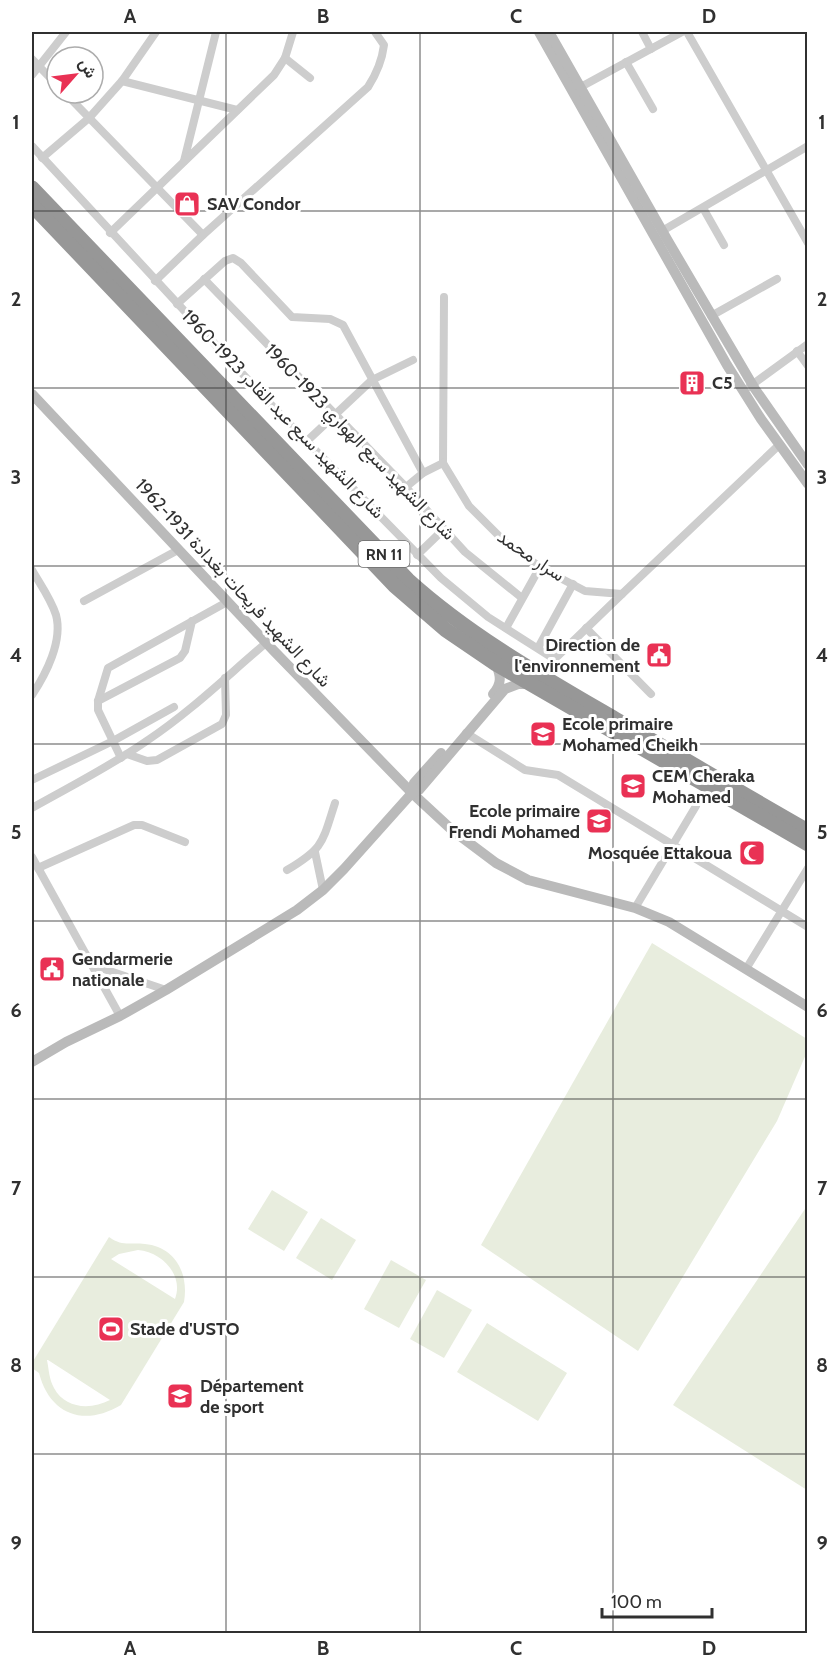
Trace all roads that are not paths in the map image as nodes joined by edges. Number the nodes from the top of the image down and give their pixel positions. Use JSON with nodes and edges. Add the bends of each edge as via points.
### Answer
{"nodes":[{"id":1,"x":66,"y":32,"type":"edge"},
{"id":2,"x":156,"y":32,"type":"edge"},
{"id":3,"x":216,"y":32,"type":"edge"},
{"id":4,"x":293,"y":32,"type":"edge"},
{"id":5,"x":375,"y":32,"type":"edge"},
{"id":6,"x":539,"y":32,"type":"edge"},
{"id":7,"x":549,"y":32,"type":"edge"},
{"id":8,"x":642,"y":32,"type":"edge"},
{"id":9,"x":682,"y":32,"type":"edge"},
{"id":10,"x":687,"y":32,"type":"edge"},
{"id":11,"x":651,"y":50,"type":"junction"},
{"id":12,"x":285,"y":58,"type":"junction"},
{"id":13,"x":32,"y":59,"type":"edge"},
{"id":14,"x":626,"y":62,"type":"junction"},
{"id":15,"x":39,"y":66,"type":"junction"},
{"id":16,"x":45,"y":72,"type":"edge"},
{"id":17,"x":32,"y":75,"type":"edge"},
{"id":18,"x":310,"y":78,"type":"dead end"},
{"id":19,"x":122,"y":81,"type":"junction"},
{"id":20,"x":576,"y":90,"type":"junction"},
{"id":21,"x":199,"y":100,"type":"junction"},
{"id":22,"x":77,"y":105,"type":"edge"},
{"id":23,"x":653,"y":109,"type":"dead end"},
{"id":24,"x":237,"y":110,"type":"junction"},
{"id":25,"x":89,"y":118,"type":"junction"},
{"id":26,"x":32,"y":146,"type":"edge"},
{"id":27,"x":807,"y":146,"type":"edge"},
{"id":28,"x":42,"y":158,"type":"junction"},
{"id":29,"x":184,"y":162,"type":"junction"},
{"id":30,"x":766,"y":169,"type":"junction"},
{"id":31,"x":32,"y":188,"type":"edge"},
{"id":32,"x":157,"y":188,"type":"junction"},
{"id":33,"x":32,"y":205,"type":"edge"},
{"id":34,"x":703,"y":208,"type":"junction"},
{"id":35,"x":662,"y":231,"type":"junction"},
{"id":36,"x":110,"y":232,"type":"junction"},
{"id":37,"x":805,"y":233,"type":"edge"},
{"id":38,"x":203,"y":235,"type":"junction"},
{"id":39,"x":807,"y":243,"type":"edge"},
{"id":40,"x":724,"y":245,"type":"dead end"},
{"id":41,"x":204,"y":279,"type":"junction"},
{"id":42,"x":777,"y":279,"type":"dead end"},
{"id":43,"x":155,"y":281,"type":"junction"},
{"id":44,"x":444,"y":297,"type":"dead end"},
{"id":45,"x":177,"y":304,"type":"junction"},
{"id":46,"x":711,"y":316,"type":"junction"},
{"id":47,"x":807,"y":344,"type":"edge"},
{"id":48,"x":797,"y":351,"type":"junction"},
{"id":49,"x":413,"y":360,"type":"dead end"},
{"id":50,"x":807,"y":366,"type":"edge"},
{"id":51,"x":372,"y":380,"type":"junction"},
{"id":52,"x":747,"y":388,"type":"junction"},
{"id":53,"x":32,"y":394,"type":"edge"},
{"id":54,"x":44,"y":407,"type":"junction"},
{"id":55,"x":32,"y":411,"type":"edge"},
{"id":56,"x":335,"y":413,"type":"junction"},
{"id":57,"x":306,"y":441,"type":"junction"},
{"id":58,"x":779,"y":445,"type":"junction"},
{"id":59,"x":443,"y":463,"type":"junction"},
{"id":60,"x":807,"y":465,"type":"edge"},
{"id":61,"x":423,"y":473,"type":"junction"},
{"id":62,"x":807,"y":484,"type":"edge"},
{"id":63,"x":406,"y":487,"type":"junction"},
{"id":64,"x":444,"y":529,"type":"junction"},
{"id":65,"x":178,"y":550,"type":"junction"},
{"id":66,"x":417,"y":555,"type":"junction"},
{"id":67,"x":540,"y":567,"type":"junction"},
{"id":68,"x":32,"y":570,"type":"edge"},
{"id":69,"x":573,"y":584,"type":"junction"},
{"id":70,"x":622,"y":594,"type":"junction"},
{"id":71,"x":522,"y":598,"type":"junction"},
{"id":72,"x":84,"y":601,"type":"dead end"},
{"id":73,"x":227,"y":602,"type":"junction"},
{"id":74,"x":192,"y":621,"type":"junction"},
{"id":75,"x":506,"y":628,"type":"junction"},
{"id":76,"x":586,"y":628,"type":"junction"},
{"id":77,"x":266,"y":643,"type":"junction"},
{"id":78,"x":538,"y":648,"type":"junction"},
{"id":79,"x":554,"y":659,"type":"junction"},
{"id":80,"x":496,"y":663,"type":"junction"},
{"id":81,"x":225,"y":678,"type":"junction"},
{"id":82,"x":534,"y":679,"type":"junction"},
{"id":83,"x":32,"y":694,"type":"edge"},
{"id":84,"x":651,"y":694,"type":"dead end"},
{"id":85,"x":98,"y":701,"type":"junction"},
{"id":86,"x":174,"y":707,"type":"dead end"},
{"id":87,"x":464,"y":731,"type":"junction"},
{"id":88,"x":113,"y":741,"type":"junction"},
{"id":89,"x":124,"y":756,"type":"junction"},
{"id":90,"x":32,"y":780,"type":"edge"},
{"id":91,"x":412,"y":793,"type":"junction"},
{"id":92,"x":335,"y":803,"type":"dead end"},
{"id":93,"x":696,"y":806,"type":"dead end"},
{"id":94,"x":32,"y":808,"type":"edge"},
{"id":95,"x":807,"y":831,"type":"edge"},
{"id":96,"x":185,"y":842,"type":"dead end"},
{"id":97,"x":807,"y":844,"type":"edge"},
{"id":98,"x":673,"y":845,"type":"junction"},
{"id":99,"x":315,"y":852,"type":"junction"},
{"id":100,"x":32,"y":857,"type":"edge"},
{"id":101,"x":38,"y":868,"type":"junction"},
{"id":102,"x":807,"y":868,"type":"edge"},
{"id":103,"x":288,"y":870,"type":"dead end"},
{"id":104,"x":323,"y":890,"type":"junction"},
{"id":105,"x":635,"y":908,"type":"junction"},
{"id":106,"x":782,"y":912,"type":"junction"},
{"id":107,"x":807,"y":927,"type":"edge"},
{"id":108,"x":92,"y":965,"type":"junction"},
{"id":109,"x":746,"y":969,"type":"junction"},
{"id":110,"x":166,"y":990,"type":"junction"},
{"id":111,"x":807,"y":1007,"type":"edge"},
{"id":112,"x":120,"y":1016,"type":"junction"},
{"id":113,"x":32,"y":1062,"type":"edge"}],
"edges":[{"from":1,"to":15,"type":"street"},
{"from":2,"to":19,"type":"street"},
{"from":3,"to":21,"type":"street"},
{"from":4,"to":12,"type":"street"},
{"from":5,"to":38,"type":"street","via":[[384,45],[378,72],[368,87]]},
{"from":6,"to":20,"type":"main road"},
{"from":7,"to":20,"type":"main road"},
{"from":8,"to":11,"type":"street"},
{"from":9,"to":11,"type":"street"},
{"from":10,"to":30,"type":"street"},
{"from":11,"to":14,"type":"street"},
{"from":12,"to":18,"type":"street"},
{"from":12,"to":24,"type":"street","via":[[274,75]]},
{"from":13,"to":15,"type":"street"},
{"from":14,"to":20,"type":"street"},
{"from":14,"to":23,"type":"street"},
{"from":15,"to":16,"type":"street"},
{"from":15,"to":17,"type":"street"},
{"from":19,"to":21,"type":"street"},
{"from":19,"to":25,"type":"street"},
{"from":20,"to":35,"type":"main road"},
{"from":20,"to":52,"type":"main road"},
{"from":21,"to":24,"type":"street"},
{"from":21,"to":29,"type":"street"},
{"from":22,"to":25,"type":"street"},
{"from":24,"to":29,"type":"street"},
{"from":25,"to":28,"type":"street"},
{"from":25,"to":32,"type":"street"},
{"from":26,"to":28,"type":"street","name":"شارع الشهيد سبع عبد القادر 1923-1960"},
{"from":27,"to":30,"type":"street"},
{"from":28,"to":36,"type":"street","name":"شارع الشهيد سبع عبد القادر 1923-1960"},
{"from":29,"to":32,"type":"street"},
{"from":30,"to":34,"type":"street"},
{"from":30,"to":37,"type":"street"},
{"from":31,"to":82,"type":"highway","number":"RN 11","via":[[408,580]]},
{"from":32,"to":36,"type":"street"},
{"from":32,"to":38,"type":"street"},
{"from":33,"to":80,"type":"highway","number":"RN 11","via":[[395,586],[446,630]]},
{"from":34,"to":35,"type":"street"},
{"from":34,"to":40,"type":"street"},
{"from":35,"to":46,"type":"main road"},
{"from":36,"to":43,"type":"street","name":"شارع الشهيد سبع عبد القادر 1923-1960"},
{"from":37,"to":39,"type":"street"},
{"from":38,"to":43,"type":"street"},
{"from":41,"to":45,"type":"street"},
{"from":41,"to":51,"type":"street","via":[[225,261],[232,258],[241,263],[292,317],[330,319],[343,325]]},
{"from":41,"to":56,"type":"street","name":"شارع الشهيد سبع الهواري 1923-1960"},
{"from":42,"to":46,"type":"street"},
{"from":43,"to":45,"type":"street","name":"شارع الشهيد سبع عبد القادر 1923-1960"},
{"from":44,"to":59,"type":"street"},
{"from":45,"to":57,"type":"street","name":"شارع الشهيد سبع عبد القادر 1923-1960"},
{"from":46,"to":52,"type":"main road"},
{"from":47,"to":48,"type":"street"},
{"from":48,"to":50,"type":"street"},
{"from":48,"to":52,"type":"street"},
{"from":49,"to":51,"type":"street"},
{"from":51,"to":56,"type":"street"},
{"from":51,"to":61,"type":"street"},
{"from":52,"to":58,"type":"main road"},
{"from":52,"to":60,"type":"main road"},
{"from":53,"to":54,"type":"main road","name":"شارع الشهيد فريحات بغدادة 1931-1962"},
{"from":54,"to":55,"type":"main road"},
{"from":54,"to":65,"type":"main road","name":"شارع الشهيد فريحات بغدادة 1931-1962"},
{"from":56,"to":57,"type":"street"},
{"from":56,"to":63,"type":"street","name":"شارع الشهيد سبع الهواري 1923-1960"},
{"from":57,"to":66,"type":"street","name":"شارع الشهيد سبع عبد القادر 1923-1960"},
{"from":58,"to":62,"type":"main road"},
{"from":58,"to":70,"type":"street"},
{"from":59,"to":61,"type":"street"},
{"from":59,"to":67,"type":"street","name":"سرار محمد","via":[[469,506],[506,543]]},
{"from":61,"to":63,"type":"street"},
{"from":63,"to":64,"type":"street","name":"شارع الشهيد سبع الهواري 1923-1960"},
{"from":64,"to":66,"type":"street"},
{"from":64,"to":71,"type":"street","name":"شارع الشهيد سبع الهواري 1923-1960","via":[[465,552]]},
{"from":65,"to":72,"type":"street"},
{"from":65,"to":73,"type":"main road","name":"شارع الشهيد فريحات بغدادة 1931-1962"},
{"from":66,"to":75,"type":"street","name":"شارع الشهيد سبع عبد القادر 1923-1960","via":[[472,604]]},
{"from":67,"to":69,"type":"street","name":"سرار محمد"},
{"from":67,"to":71,"type":"street"},
{"from":68,"to":83,"type":"street","via":[[56,615],[57,631],[46,668]]},
{"from":69,"to":70,"type":"street","name":"سرار محمد","via":[[585,591]]},
{"from":69,"to":78,"type":"street"},
{"from":70,"to":76,"type":"street"},
{"from":71,"to":75,"type":"street"},
{"from":73,"to":74,"type":"street"},
{"from":73,"to":77,"type":"main road","name":"شارع الشهيد فريحات بغدادة 1931-1962"},
{"from":74,"to":85,"type":"street","via":[[110,665]]},
{"from":74,"to":85,"type":"street","via":[[180,658]]},
{"from":75,"to":78,"type":"street","name":"شارع الشهيد سبع عبد القادر 1923-1960"},
{"from":76,"to":79,"type":"street"},
{"from":76,"to":84,"type":"street"},
{"from":77,"to":81,"type":"street"},
{"from":77,"to":91,"type":"main road","name":"شارع الشهيد فريحات بغدادة 1931-1962"},
{"from":78,"to":79,"type":"street","name":"شارع الشهيد سبع عبد القادر 1923-1960"},
{"from":79,"to":82,"type":"street"},
{"from":80,"to":82,"type":"highway","number":"RN 11"},
{"from":80,"to":87,"type":"main road","via":[[501,676],[498,688]]},
{"from":81,"to":89,"type":"street","via":[[168,726]]},
{"from":81,"to":89,"type":"street","via":[[226,715],[218,727],[157,760]]},
{"from":82,"to":87,"type":"main road","via":[[505,690]]},
{"from":82,"to":95,"type":"highway","number":"RN 11"},
{"from":82,"to":97,"type":"highway","number":"RN 11"},
{"from":85,"to":88,"type":"street","via":[[98,710]]},
{"from":86,"to":88,"type":"street"},
{"from":87,"to":91,"type":"main road","via":[[414,783]]},
{"from":87,"to":98,"type":"street","via":[[525,770],[558,776]]},
{"from":88,"to":89,"type":"street"},
{"from":88,"to":90,"type":"street"},
{"from":89,"to":94,"type":"street"},
{"from":91,"to":104,"type":"main road"},
{"from":91,"to":105,"type":"main road","name":"شارع الشهيد فريحات بغدادة 1931-1962","via":[[452,830],[514,874]]},
{"from":92,"to":99,"type":"street"},
{"from":93,"to":98,"type":"street"},
{"from":96,"to":101,"type":"street","via":[[134,825]]},
{"from":98,"to":105,"type":"street"},
{"from":98,"to":106,"type":"street"},
{"from":99,"to":103,"type":"street"},
{"from":99,"to":104,"type":"street"},
{"from":100,"to":101,"type":"street"},
{"from":101,"to":108,"type":"street"},
{"from":102,"to":106,"type":"street"},
{"from":104,"to":110,"type":"main road","via":[[267,931]]},
{"from":105,"to":109,"type":"main road","name":"شارع الشهيد فريحات بغدادة 1931-1962","via":[[669,922]]},
{"from":106,"to":107,"type":"street"},
{"from":106,"to":109,"type":"street"},
{"from":108,"to":110,"type":"street"},
{"from":108,"to":112,"type":"street"},
{"from":109,"to":111,"type":"main road","name":"شارع الشهيد فريحات بغدادة 1931-1962"},
{"from":110,"to":112,"type":"main road"},
{"from":112,"to":113,"type":"main road"}]}
